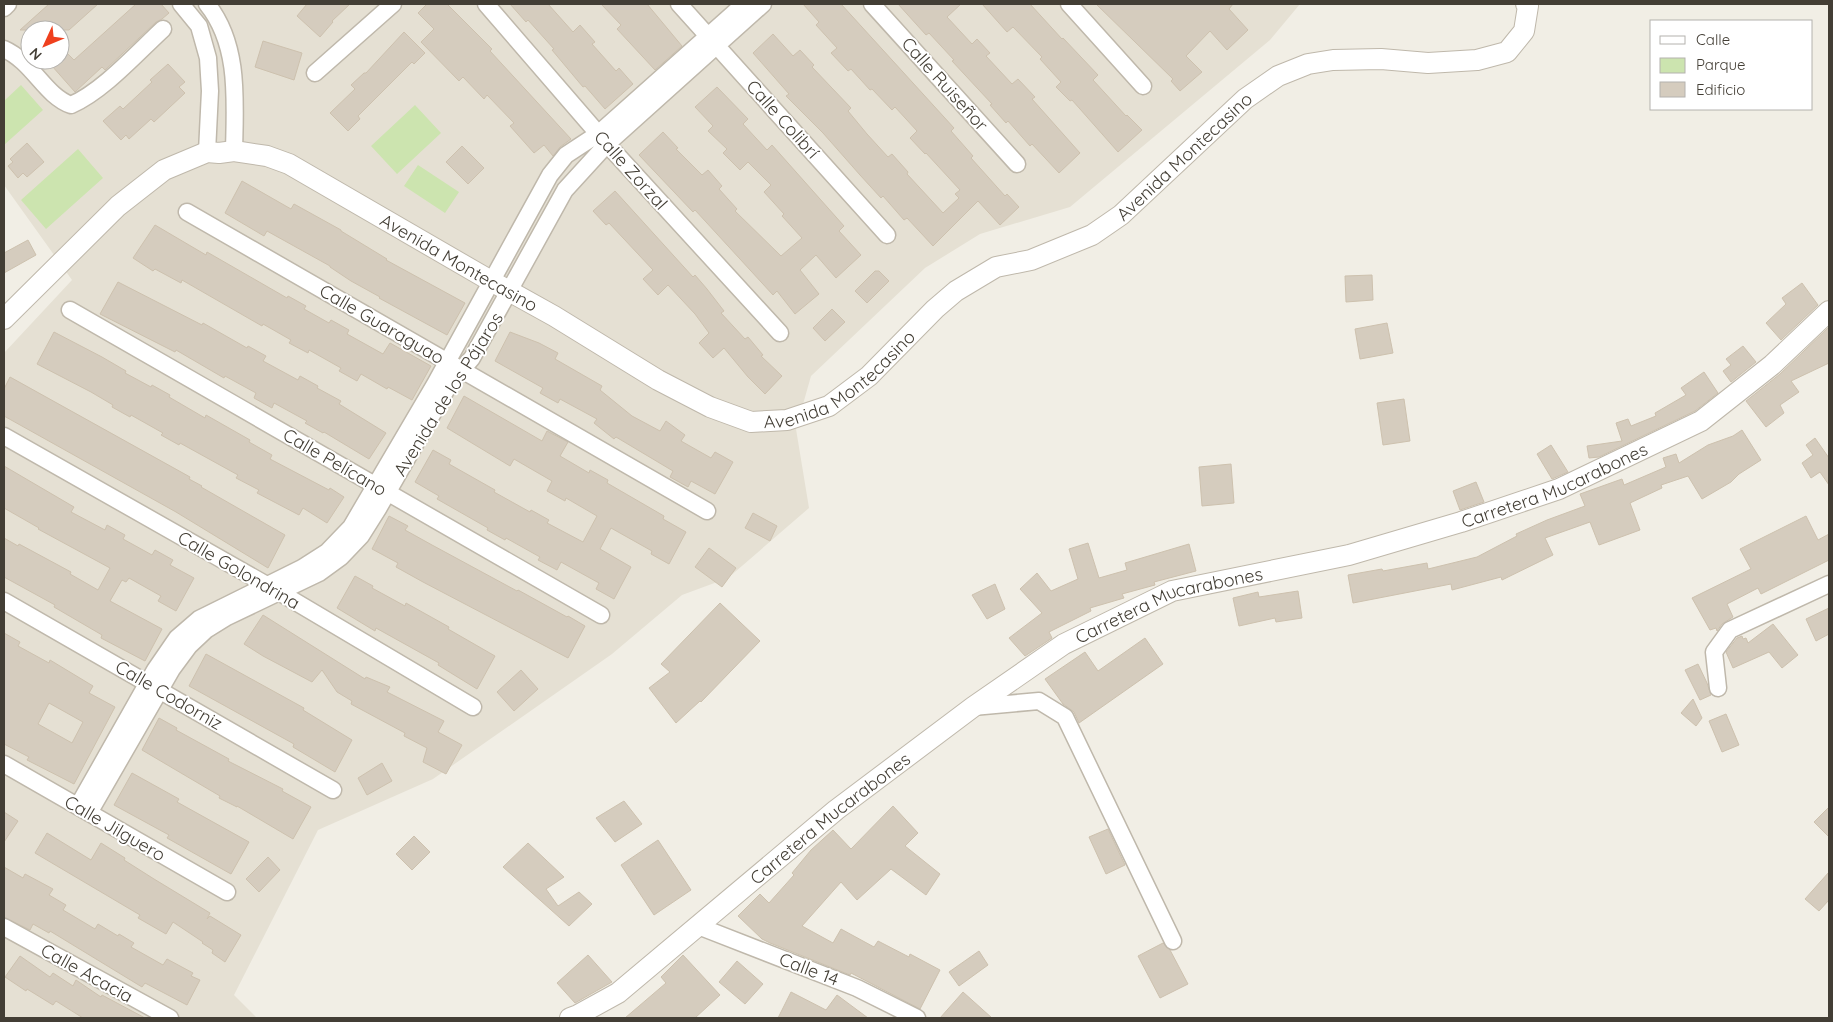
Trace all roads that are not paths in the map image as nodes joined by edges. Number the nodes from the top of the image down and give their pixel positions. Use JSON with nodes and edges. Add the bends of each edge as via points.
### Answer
{"nodes":[{"id":1,"x":8,"y":4,"type":"edge"},
{"id":2,"x":181,"y":4,"type":"edge"},
{"id":3,"x":207,"y":4,"type":"edge"},
{"id":4,"x":393,"y":4,"type":"edge"},
{"id":5,"x":486,"y":4,"type":"edge"},
{"id":6,"x":679,"y":4,"type":"edge"},
{"id":7,"x":744,"y":4,"type":"edge"},
{"id":8,"x":764,"y":4,"type":"edge"},
{"id":9,"x":872,"y":4,"type":"edge"},
{"id":10,"x":1069,"y":4,"type":"edge"},
{"id":11,"x":1526,"y":4,"type":"edge"},
{"id":12,"x":4,"y":8,"type":"edge"},
{"id":13,"x":163,"y":29,"type":"dead end"},
{"id":14,"x":712,"y":41,"type":"junction"},
{"id":15,"x":4,"y":49,"type":"edge"},
{"id":16,"x":315,"y":73,"type":"dead end"},
{"id":17,"x":1143,"y":86,"type":"dead end"},
{"id":18,"x":603,"y":139,"type":"junction"},
{"id":19,"x":234,"y":151,"type":"junction"},
{"id":20,"x":208,"y":152,"type":"junction"},
{"id":21,"x":1017,"y":164,"type":"dead end"},
{"id":22,"x":187,"y":212,"type":"dead end"},
{"id":23,"x":887,"y":235,"type":"dead end"},
{"id":24,"x":491,"y":282,"type":"junction"},
{"id":25,"x":510,"y":291,"type":"junction"},
{"id":26,"x":70,"y":310,"type":"dead end"},
{"id":27,"x":1829,"y":311,"type":"edge"},
{"id":28,"x":4,"y":319,"type":"edge"},
{"id":29,"x":780,"y":333,"type":"dead end"},
{"id":30,"x":447,"y":362,"type":"junction"},
{"id":31,"x":462,"y":370,"type":"junction"},
{"id":32,"x":4,"y":436,"type":"edge"},
{"id":33,"x":382,"y":489,"type":"junction"},
{"id":34,"x":707,"y":511,"type":"dead end"},
{"id":35,"x":1829,"y":584,"type":"edge"},
{"id":36,"x":272,"y":589,"type":"junction"},
{"id":37,"x":4,"y":601,"type":"edge"},
{"id":38,"x":601,"y":615,"type":"dead end"},
{"id":39,"x":154,"y":686,"type":"junction"},
{"id":40,"x":1718,"y":688,"type":"dead end"},
{"id":41,"x":473,"y":707,"type":"dead end"},
{"id":42,"x":973,"y":707,"type":"junction"},
{"id":43,"x":4,"y":764,"type":"edge"},
{"id":44,"x":333,"y":790,"type":"dead end"},
{"id":45,"x":84,"y":809,"type":"junction"},
{"id":46,"x":227,"y":892,"type":"dead end"},
{"id":47,"x":698,"y":926,"type":"junction"},
{"id":48,"x":4,"y":927,"type":"edge"},
{"id":49,"x":1173,"y":941,"type":"dead end"},
{"id":50,"x":576,"y":1017,"type":"edge"},
{"id":51,"x":170,"y":1018,"type":"edge"},
{"id":52,"x":917,"y":1018,"type":"edge"}],
"edges":[{"from":1,"to":12,"type":"street"},
{"from":2,"to":20,"type":"street","via":[[199,26],[208,58]]},
{"from":3,"to":19,"type":"street","via":[[229,45],[235,98]]},
{"from":4,"to":16,"type":"street"},
{"from":5,"to":18,"type":"street","name":"Calle Zorzal"},
{"from":6,"to":14,"type":"street","name":"Calle Colibrí"},
{"from":7,"to":14,"type":"street","name":"Avenida de los Pájaros"},
{"from":8,"to":14,"type":"street","name":"Avenida de los Pájaros"},
{"from":9,"to":21,"type":"street","name":"Calle Ruiseñor"},
{"from":10,"to":17,"type":"street"},
{"from":11,"to":25,"type":"street","name":"Avenida Montecasino","via":[[1524,31],[1507,52],[1477,60],[1428,63],[1380,58],[1333,60],[1308,64],[1278,76],[1245,99],[1121,215],[1092,235],[1031,260],[996,267],[956,290],[869,376],[829,406],[787,420],[751,422],[710,407],[658,380]]},
{"from":13,"to":15,"type":"street","via":[[99,88],[84,100],[70,105],[60,102],[28,66]]},
{"from":14,"to":18,"type":"street","name":"Avenida de los Pájaros"},
{"from":14,"to":23,"type":"street","name":"Calle Colibrí"},
{"from":18,"to":24,"type":"street","name":"Avenida de los Pájaros","via":[[566,155],[550,176]]},
{"from":18,"to":25,"type":"street","name":"Avenida de los Pájaros","via":[[565,190]]},
{"from":18,"to":29,"type":"street","name":"Calle Zorzal"},
{"from":19,"to":20,"type":"street","name":"Avenida Montecasino"},
{"from":19,"to":24,"type":"street","name":"Avenida Montecasino","via":[[267,156],[289,164]]},
{"from":20,"to":28,"type":"street","name":"Avenida Montecasino","via":[[164,170],[118,206]]},
{"from":22,"to":30,"type":"street","name":"Calle Guaraguao"},
{"from":24,"to":25,"type":"street","name":"Avenida Montecasino"},
{"from":24,"to":30,"type":"street","name":"Avenida de los Pájaros"},
{"from":25,"to":31,"type":"street","name":"Avenida de los Pájaros"},
{"from":26,"to":33,"type":"street","name":"Calle Pelícano"},
{"from":27,"to":42,"type":"street","name":"Carretera Mucarabones","via":[[1772,365],[1701,421],[1559,489],[1349,555],[1172,591],[1064,644]]},
{"from":30,"to":31,"type":"street","name":"Calle Guaraguao"},
{"from":30,"to":33,"type":"street","name":"Avenida de los Pájaros"},
{"from":31,"to":33,"type":"street","name":"Avenida de los Pájaros"},
{"from":31,"to":34,"type":"street","name":"Calle Guaraguao"},
{"from":32,"to":36,"type":"street","name":"Calle Golondrina"},
{"from":33,"to":36,"type":"street","name":"Avenida de los Pájaros","via":[[327,552]]},
{"from":33,"to":38,"type":"street","name":"Calle Pelícano"},
{"from":35,"to":40,"type":"street","via":[[1730,630],[1714,652]]},
{"from":36,"to":39,"type":"street","name":"Avenida de los Pájaros","via":[[199,618],[177,638]]},
{"from":36,"to":41,"type":"street","name":"Calle Golondrina"},
{"from":37,"to":39,"type":"street","name":"Calle Codorniz"},
{"from":39,"to":44,"type":"street","name":"Calle Codorniz"},
{"from":39,"to":45,"type":"street","name":"Avenida de los Pájaros"},
{"from":42,"to":47,"type":"street","name":"Carretera Mucarabones","via":[[836,810]]},
{"from":42,"to":49,"type":"street","via":[[1039,701],[1066,717]]},
{"from":43,"to":45,"type":"street","name":"Calle Jilguero"},
{"from":45,"to":46,"type":"street","name":"Calle Jilguero"},
{"from":47,"to":50,"type":"street","name":"Carretera Mucarabones","via":[[618,993]]},
{"from":47,"to":52,"type":"street","name":"Calle 14","via":[[857,988]]},
{"from":48,"to":51,"type":"street","name":"Calle Acacia"}]}
